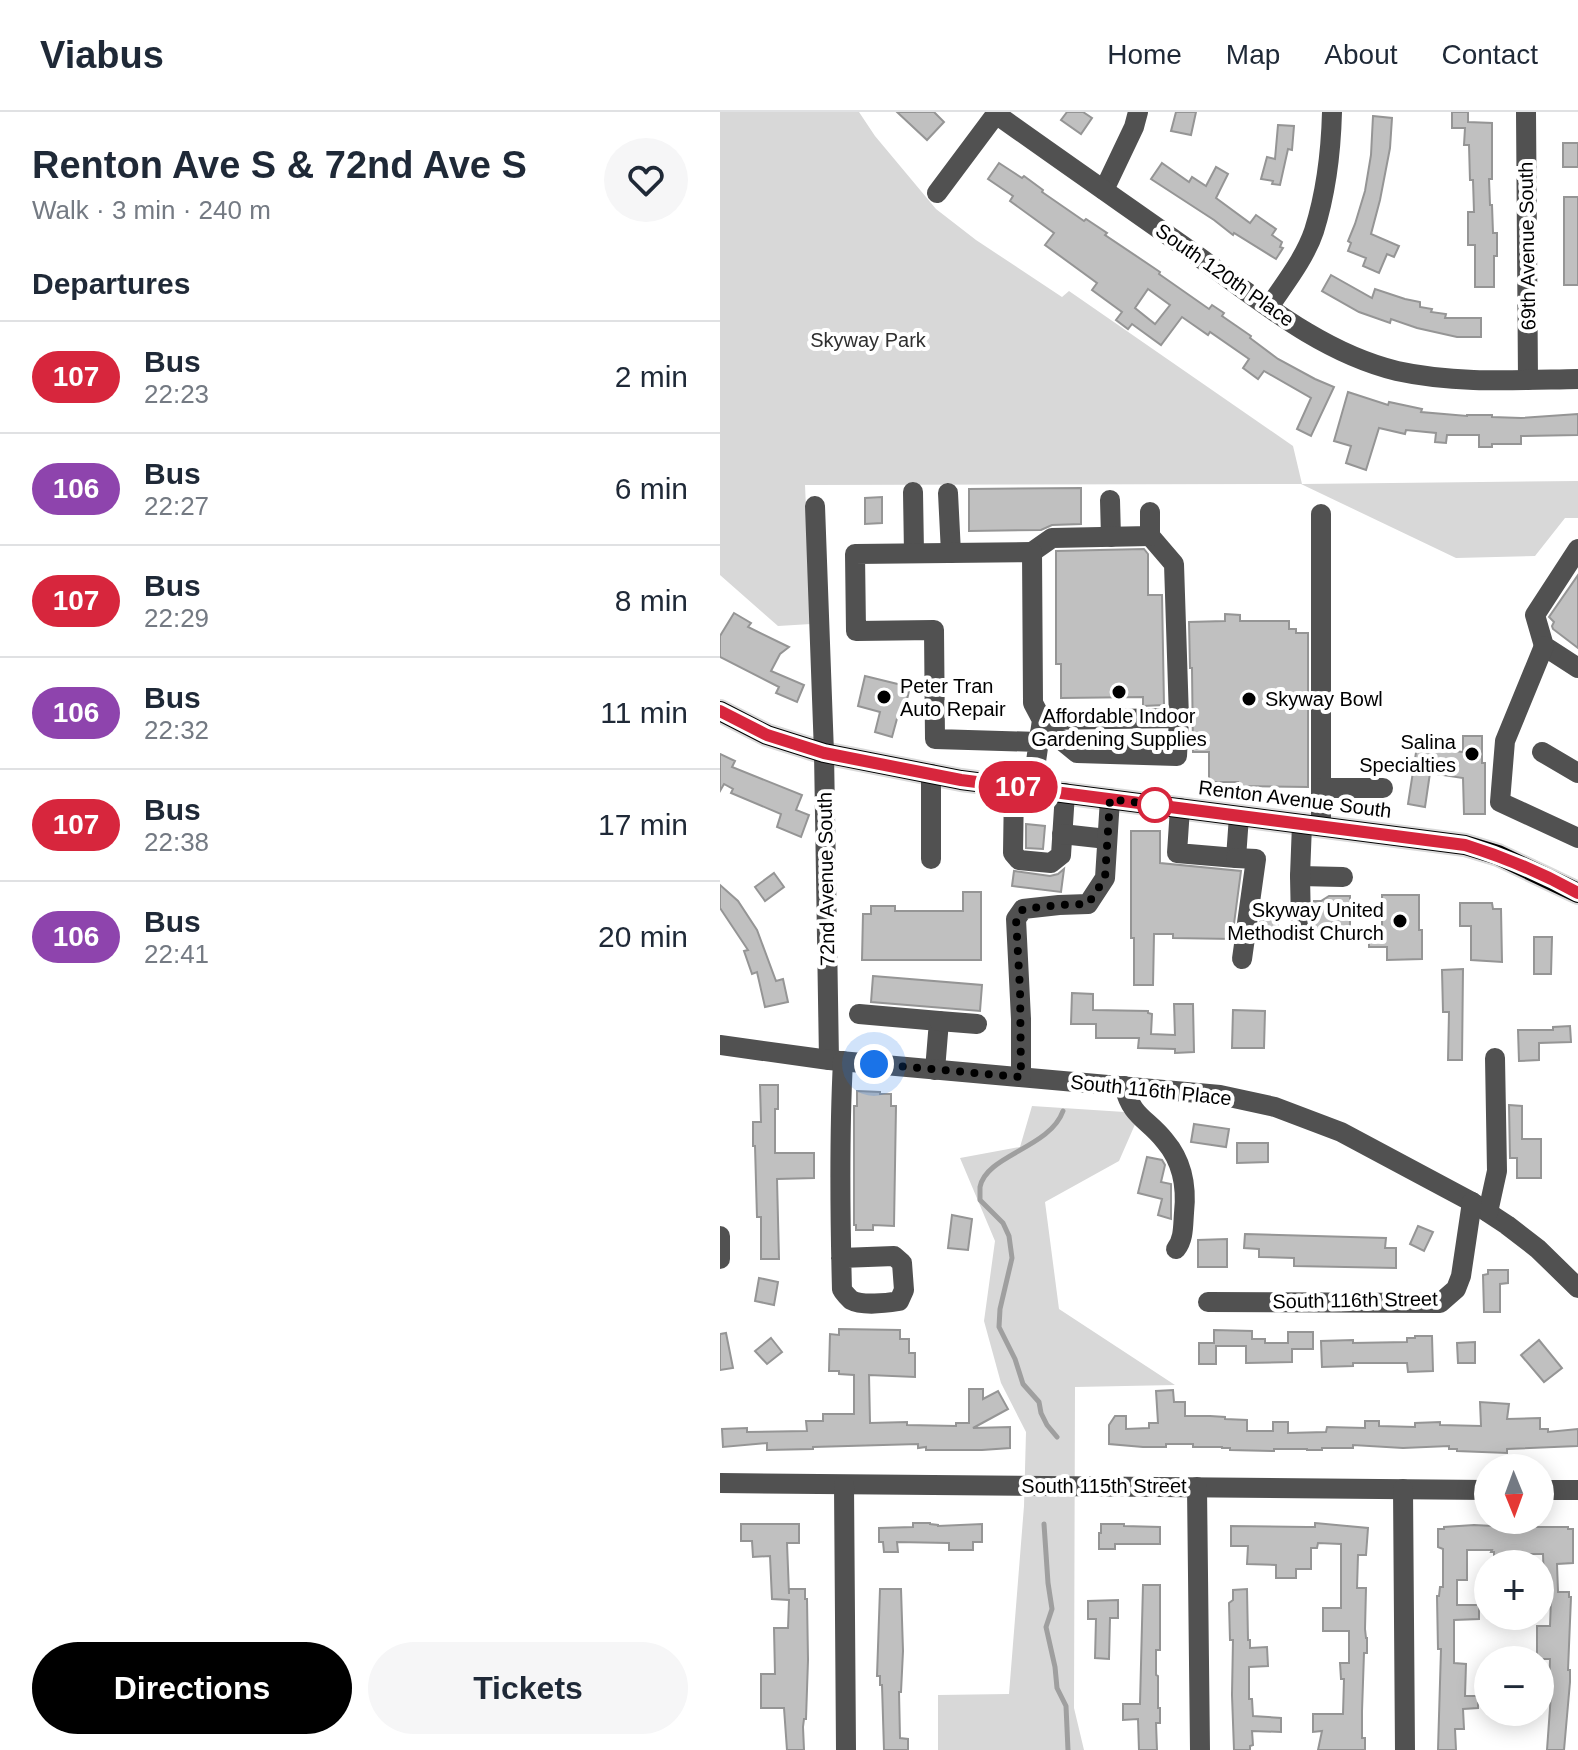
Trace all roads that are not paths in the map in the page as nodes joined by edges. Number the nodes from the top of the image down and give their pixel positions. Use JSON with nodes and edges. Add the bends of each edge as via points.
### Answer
{"nodes":[{"id":1,"x":1138,"y":112,"type":"edge"},
{"id":2,"x":1332,"y":112,"type":"edge"},
{"id":3,"x":1526,"y":112,"type":"edge"},
{"id":4,"x":995,"y":113,"type":"edge"},
{"id":5,"x":1104,"y":190,"type":"junction"},
{"id":6,"x":937,"y":193,"type":"dead end"},
{"id":7,"x":1269,"y":307,"type":"junction"},
{"id":8,"x":1578,"y":379,"type":"edge"},
{"id":9,"x":1528,"y":380,"type":"junction"},
{"id":10,"x":913,"y":492,"type":"dead end"},
{"id":11,"x":948,"y":493,"type":"dead end"},
{"id":12,"x":1110,"y":500,"type":"dead end"},
{"id":13,"x":815,"y":506,"type":"dead end"},
{"id":14,"x":1150,"y":512,"type":"dead end"},
{"id":15,"x":1321,"y":514,"type":"dead end"},
{"id":16,"x":1150,"y":536,"type":"junction"},
{"id":17,"x":1111,"y":537,"type":"junction"},
{"id":18,"x":1578,"y":549,"type":"edge"},
{"id":19,"x":1032,"y":552,"type":"junction"},
{"id":20,"x":914,"y":553,"type":"junction"},
{"id":21,"x":951,"y":553,"type":"junction"},
{"id":22,"x":1544,"y":646,"type":"junction"},
{"id":23,"x":1578,"y":668,"type":"edge"},
{"id":24,"x":720,"y":711,"type":"edge"},
{"id":25,"x":1179,"y":718,"type":"junction"},
{"id":26,"x":1041,"y":732,"type":"junction"},
{"id":27,"x":1542,"y":752,"type":"dead end"},
{"id":28,"x":824,"y":753,"type":"junction"},
{"id":29,"x":1578,"y":773,"type":"edge"},
{"id":30,"x":931,"y":774,"type":"junction"},
{"id":31,"x":1023,"y":788,"type":"junction"},
{"id":32,"x":1321,"y":788,"type":"junction"},
{"id":33,"x":1383,"y":788,"type":"dead end"},
{"id":34,"x":1065,"y":793,"type":"junction"},
{"id":35,"x":1110,"y":799,"type":"junction"},
{"id":36,"x":1180,"y":808,"type":"junction"},
{"id":37,"x":1239,"y":816,"type":"junction"},
{"id":38,"x":1312,"y":825,"type":"junction"},
{"id":39,"x":1062,"y":834,"type":"junction"},
{"id":40,"x":1578,"y":838,"type":"edge"},
{"id":41,"x":1107,"y":839,"type":"junction"},
{"id":42,"x":1236,"y":858,"type":"junction"},
{"id":43,"x":931,"y":859,"type":"dead end"},
{"id":44,"x":1300,"y":876,"type":"junction"},
{"id":45,"x":1343,"y":877,"type":"dead end"},
{"id":46,"x":1577,"y":890,"type":"edge"},
{"id":47,"x":1301,"y":924,"type":"dead end"},
{"id":48,"x":1242,"y":959,"type":"dead end"},
{"id":49,"x":859,"y":1014,"type":"dead end"},
{"id":50,"x":939,"y":1021,"type":"junction"},
{"id":51,"x":977,"y":1024,"type":"dead end"},
{"id":52,"x":720,"y":1045,"type":"edge"},
{"id":53,"x":1495,"y":1058,"type":"dead end"},
{"id":54,"x":836,"y":1061,"type":"junction"},
{"id":55,"x":935,"y":1070,"type":"junction"},
{"id":56,"x":1021,"y":1077,"type":"junction"},
{"id":57,"x":1124,"y":1086,"type":"junction"},
{"id":58,"x":1480,"y":1207,"type":"junction"},
{"id":59,"x":720,"y":1236,"type":"edge"},
{"id":60,"x":1176,"y":1249,"type":"dead end"},
{"id":61,"x":841,"y":1258,"type":"dead end"},
{"id":62,"x":720,"y":1259,"type":"edge"},
{"id":63,"x":1578,"y":1288,"type":"edge"},
{"id":64,"x":1208,"y":1302,"type":"dead end"},
{"id":65,"x":720,"y":1483,"type":"edge"},
{"id":66,"x":844,"y":1485,"type":"junction"},
{"id":67,"x":1197,"y":1487,"type":"junction"},
{"id":68,"x":1403,"y":1489,"type":"junction"},
{"id":69,"x":1474,"y":1490,"type":"edge"},
{"id":70,"x":1554,"y":1490,"type":"edge"},
{"id":71,"x":1578,"y":1490,"type":"edge"},
{"id":72,"x":846,"y":1750,"type":"edge"},
{"id":73,"x":1200,"y":1750,"type":"edge"},
{"id":74,"x":1405,"y":1750,"type":"edge"}],
"edges":[{"from":1,"to":5,"type":"street"},
{"from":2,"to":7,"type":"street","via":[[1325,185],[1313,233]]},
{"from":3,"to":9,"type":"street","name":"69th Avenue South"},
{"from":4,"to":5,"type":"street","name":"South 120th Place"},
{"from":4,"to":6,"type":"street","name":"South 120th Place"},
{"from":5,"to":7,"type":"street","name":"South 120th Place"},
{"from":7,"to":9,"type":"street","name":"South 120th Place","via":[[1321,341],[1395,370],[1454,379]]},
{"from":8,"to":9,"type":"street","name":"South 120th Place"},
{"from":10,"to":20,"type":"street"},
{"from":11,"to":21,"type":"street"},
{"from":12,"to":17,"type":"street"},
{"from":13,"to":28,"type":"street","name":"72nd Avenue South"},
{"from":14,"to":16,"type":"street"},
{"from":15,"to":32,"type":"street"},
{"from":16,"to":17,"type":"street"},
{"from":16,"to":25,"type":"street","via":[[1174,564]]},
{"from":17,"to":19,"type":"street","via":[[1052,538]]},
{"from":18,"to":22,"type":"street","via":[[1535,615]]},
{"from":19,"to":21,"type":"street"},
{"from":19,"to":26,"type":"street","via":[[1033,703]]},
{"from":20,"to":21,"type":"street"},
{"from":20,"to":26,"type":"street","via":[[855,554],[856,631],[934,630],[935,739]]},
{"from":22,"to":23,"type":"street"},
{"from":22,"to":40,"type":"street","via":[[1505,741],[1500,802]]},
{"from":24,"to":28,"type":"main road","name":"Renton Avenue South","via":[[767,735]]},
{"from":25,"to":26,"type":"street"},
{"from":25,"to":26,"type":"street","via":[[1177,756],[1077,753],[1055,735]]},
{"from":26,"to":31,"type":"street"},
{"from":27,"to":29,"type":"street"},
{"from":28,"to":30,"type":"main road","name":"Renton Avenue South"},
{"from":28,"to":54,"type":"street","name":"72nd Avenue South"},
{"from":30,"to":31,"type":"main road","name":"Renton Avenue South"},
{"from":30,"to":43,"type":"street"},
{"from":31,"to":34,"type":"main road","name":"Renton Avenue South"},
{"from":31,"to":39,"type":"street","via":[[1013,853],[1019,860],[1051,863],[1061,855]]},
{"from":32,"to":33,"type":"street"},
{"from":32,"to":38,"type":"street"},
{"from":34,"to":35,"type":"main road","name":"Renton Avenue South"},
{"from":34,"to":39,"type":"street"},
{"from":35,"to":36,"type":"main road","name":"Renton Avenue South"},
{"from":35,"to":41,"type":"street"},
{"from":36,"to":37,"type":"main road","name":"Renton Avenue South"},
{"from":36,"to":42,"type":"street","via":[[1177,853]]},
{"from":37,"to":38,"type":"main road","name":"Renton Avenue South"},
{"from":37,"to":42,"type":"street"},
{"from":38,"to":44,"type":"street"},
{"from":38,"to":46,"type":"main road","name":"Renton Avenue South","via":[[1465,845]]},
{"from":39,"to":41,"type":"street"},
{"from":41,"to":56,"type":"street","via":[[1105,878],[1088,904],[1023,909],[1016,919]]},
{"from":42,"to":48,"type":"street","via":[[1256,859]]},
{"from":44,"to":45,"type":"street"},
{"from":44,"to":47,"type":"street"},
{"from":49,"to":50,"type":"street"},
{"from":50,"to":51,"type":"street"},
{"from":50,"to":55,"type":"street"},
{"from":52,"to":54,"type":"street","name":"South 116th Place"},
{"from":53,"to":58,"type":"street","via":[[1497,1171]]},
{"from":54,"to":55,"type":"street","name":"South 116th Place"},
{"from":54,"to":61,"type":"street","name":"72nd Avenue South"},
{"from":55,"to":56,"type":"street","name":"South 116th Place"},
{"from":56,"to":57,"type":"street","name":"South 116th Place"},
{"from":57,"to":58,"type":"street","name":"South 116th Place","via":[[1220,1095],[1275,1107],[1341,1132]]},
{"from":57,"to":60,"type":"street","via":[[1128,1103],[1164,1139],[1184,1178],[1181,1242]]},
{"from":58,"to":63,"type":"street","name":"South 116th Place","via":[[1538,1249]]},
{"from":58,"to":64,"type":"street","name":"South 116th Street","via":[[1456,1289],[1440,1303]]},
{"from":59,"to":62,"type":"street"},
{"from":65,"to":66,"type":"street","name":"South 115th Street"},
{"from":66,"to":67,"type":"street","name":"South 115th Street"},
{"from":66,"to":72,"type":"street"},
{"from":67,"to":68,"type":"street","name":"South 115th Street"},
{"from":67,"to":73,"type":"street"},
{"from":68,"to":69,"type":"street","name":"South 115th Street"},
{"from":68,"to":74,"type":"street"},
{"from":70,"to":71,"type":"street"}]}
